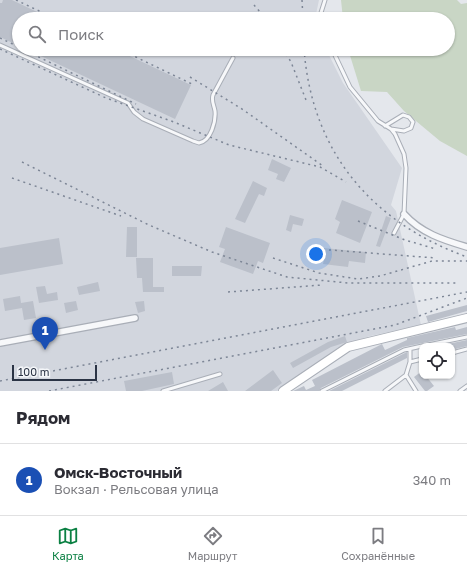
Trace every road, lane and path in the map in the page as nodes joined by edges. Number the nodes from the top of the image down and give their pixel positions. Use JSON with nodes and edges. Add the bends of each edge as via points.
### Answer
{"nodes":[{"id":1,"x":325,"y":0,"type":"edge"},
{"id":2,"x":321,"y":12,"type":"edge"},
{"id":3,"x":0,"y":45,"type":"edge"},
{"id":4,"x":12,"y":50,"type":"edge"},
{"id":5,"x":24,"y":56,"type":"edge"},
{"id":6,"x":335,"y":56,"type":"edge"},
{"id":7,"x":233,"y":58,"type":"dead end"},
{"id":8,"x":385,"y":126,"type":"junction"},
{"id":9,"x":391,"y":129,"type":"junction"},
{"id":10,"x":404,"y":214,"type":"junction"},
{"id":11,"x":394,"y":233,"type":"dead end"},
{"id":12,"x":467,"y":248,"type":"edge"},
{"id":13,"x":135,"y":318,"type":"dead end"},
{"id":14,"x":467,"y":318,"type":"edge"},
{"id":15,"x":467,"y":337,"type":"edge"},
{"id":16,"x":0,"y":342,"type":"edge"},
{"id":17,"x":437,"y":343,"type":"edge"},
{"id":18,"x":419,"y":347,"type":"edge"},
{"id":19,"x":410,"y":349,"type":"junction"},
{"id":20,"x":467,"y":349,"type":"edge"},
{"id":21,"x":455,"y":352,"type":"edge"},
{"id":22,"x":419,"y":360,"type":"edge"},
{"id":23,"x":410,"y":362,"type":"junction"},
{"id":24,"x":220,"y":374,"type":"dead end"},
{"id":25,"x":406,"y":375,"type":"junction"},
{"id":26,"x":467,"y":386,"type":"edge"},
{"id":27,"x":175,"y":390,"type":"edge"},
{"id":28,"x":163,"y":391,"type":"edge"},
{"id":29,"x":283,"y":391,"type":"edge"},
{"id":30,"x":322,"y":391,"type":"edge"},
{"id":31,"x":385,"y":391,"type":"edge"},
{"id":32,"x":416,"y":391,"type":"edge"},
{"id":33,"x":460,"y":391,"type":"edge"}],
"edges":[{"from":1,"to":2,"type":"lane"},
{"from":3,"to":4,"type":"lane"},
{"from":5,"to":7,"type":"lane","via":[[128,103],[143,119],[199,143],[208,137],[214,124],[213,95]]},
{"from":6,"to":8,"type":"lane","via":[[350,87]]},
{"from":8,"to":9,"type":"lane"},
{"from":8,"to":9,"type":"lane","via":[[403,115],[409,116],[413,122],[411,128],[404,131]]},
{"from":9,"to":10,"type":"lane","via":[[399,140],[404,154]]},
{"from":10,"to":11,"type":"lane"},
{"from":10,"to":12,"type":"street","via":[[412,224],[437,238]]},
{"from":13,"to":16,"type":"street"},
{"from":14,"to":29,"type":"main road","via":[[348,347]]},
{"from":15,"to":17,"type":"lane"},
{"from":18,"to":19,"type":"lane"},
{"from":19,"to":23,"type":"lane"},
{"from":19,"to":30,"type":"lane"},
{"from":20,"to":21,"type":"lane"},
{"from":22,"to":23,"type":"lane"},
{"from":23,"to":25,"type":"lane"},
{"from":24,"to":27,"type":"lane"},
{"from":25,"to":31,"type":"lane"},
{"from":25,"to":32,"type":"lane"},
{"from":26,"to":33,"type":"lane"},
{"from":27,"to":28,"type":"lane"}]}
